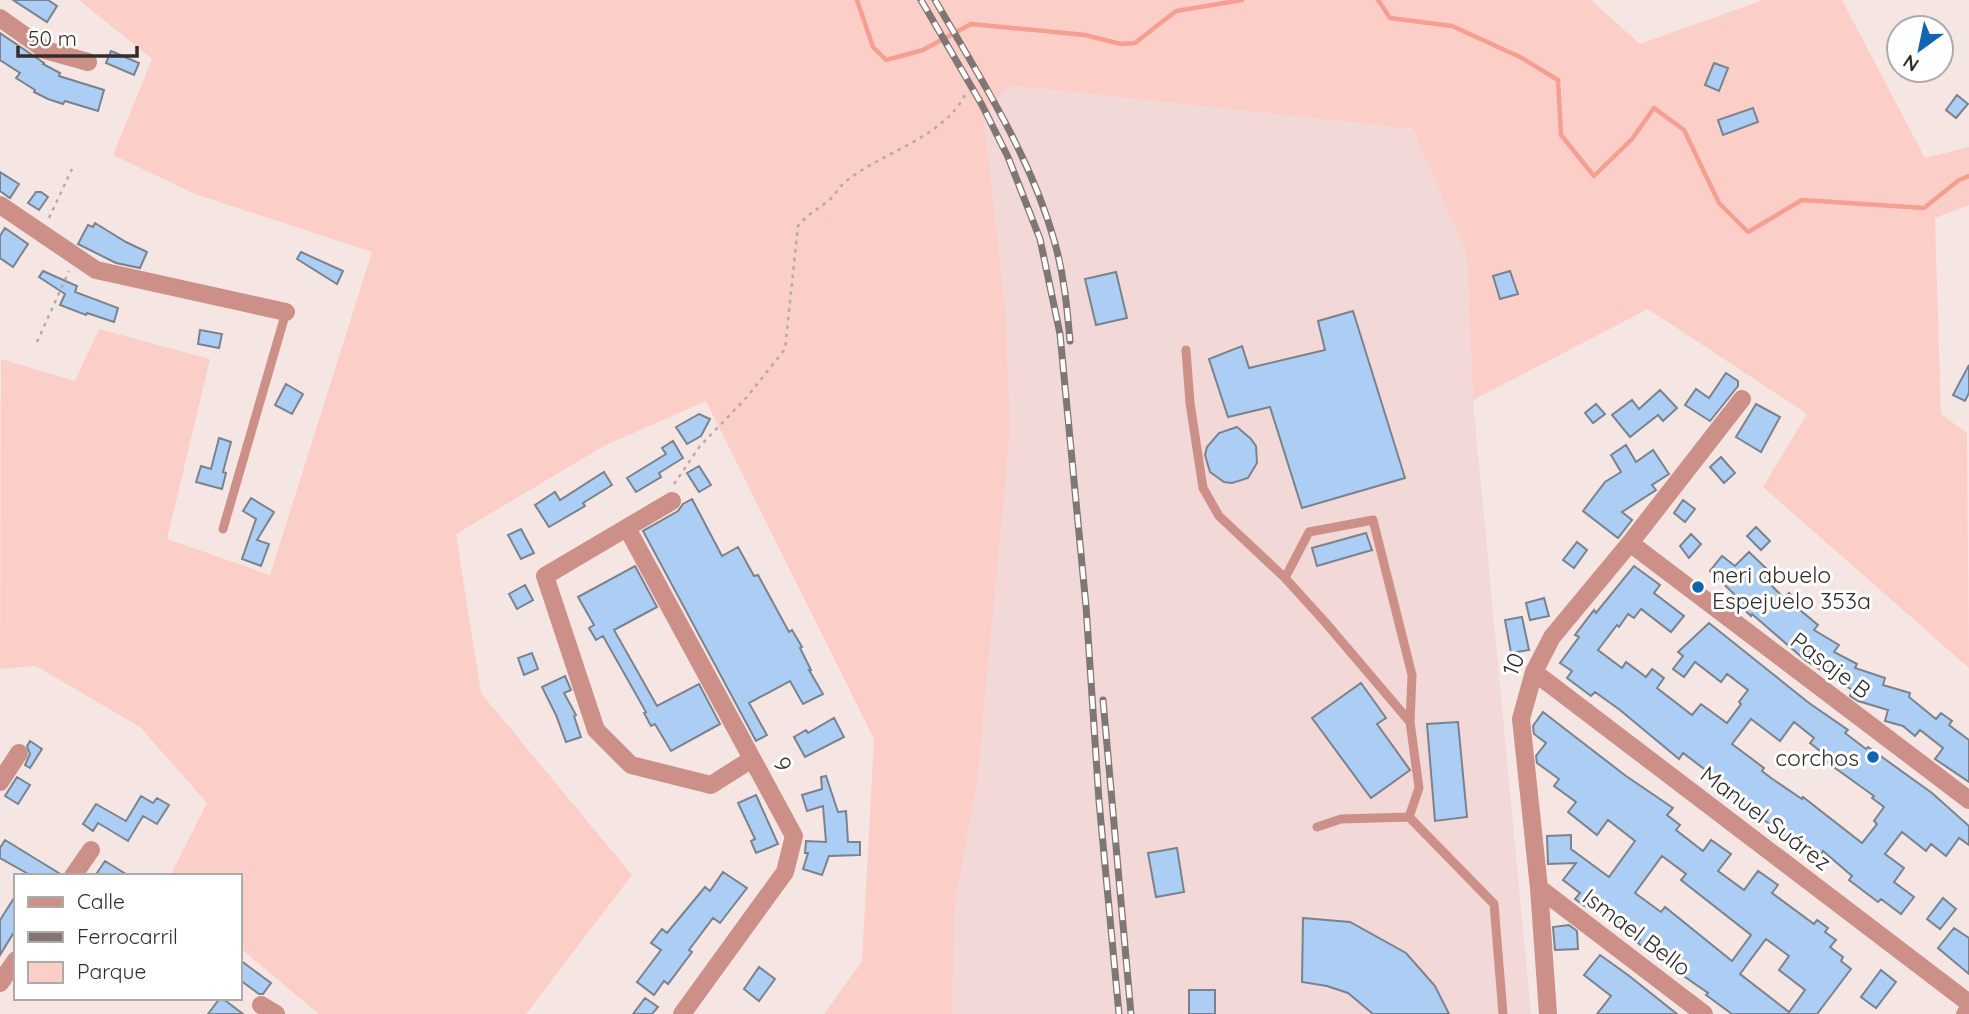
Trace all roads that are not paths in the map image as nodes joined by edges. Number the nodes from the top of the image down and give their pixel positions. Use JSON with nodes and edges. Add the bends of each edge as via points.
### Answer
{"nodes":[{"id":1,"x":0,"y":18,"type":"edge"},
{"id":2,"x":88,"y":62,"type":"dead end"},
{"id":3,"x":0,"y":205,"type":"edge"},
{"id":4,"x":286,"y":312,"type":"joint"},
{"id":5,"x":1186,"y":350,"type":"dead end"},
{"id":6,"x":1742,"y":399,"type":"dead end"},
{"id":7,"x":671,"y":501,"type":"road end"},
{"id":8,"x":627,"y":528,"type":"junction"},
{"id":9,"x":223,"y":529,"type":"dead end"},
{"id":10,"x":1630,"y":543,"type":"junction"},
{"id":11,"x":1284,"y":578,"type":"junction"},
{"id":12,"x":1534,"y":672,"type":"junction"},
{"id":13,"x":1410,"y":722,"type":"junction"},
{"id":14,"x":19,"y":753,"type":"dead end"},
{"id":15,"x":752,"y":759,"type":"junction"},
{"id":16,"x":0,"y":782,"type":"edge"},
{"id":17,"x":1969,"y":800,"type":"edge"},
{"id":18,"x":1409,"y":817,"type":"junction"},
{"id":19,"x":1317,"y":827,"type":"dead end"},
{"id":20,"x":91,"y":850,"type":"dead end"},
{"id":21,"x":74,"y":874,"type":"edge"},
{"id":22,"x":1539,"y":888,"type":"junction"},
{"id":23,"x":14,"y":963,"type":"edge"},
{"id":24,"x":0,"y":983,"type":"edge"},
{"id":25,"x":1969,"y":1003,"type":"edge"},
{"id":26,"x":1969,"y":1009,"type":"edge"},
{"id":27,"x":682,"y":1014,"type":"edge"},
{"id":28,"x":1503,"y":1014,"type":"edge"},
{"id":29,"x":1548,"y":1014,"type":"edge"},
{"id":30,"x":1704,"y":1014,"type":"edge"},
{"id":31,"x":1965,"y":1014,"type":"edge"}],
"edges":[{"from":1,"to":2,"type":"street","via":[[45,50]]},
{"from":3,"to":4,"type":"street","via":[[96,270]]},
{"from":4,"to":9,"type":"lane"},
{"from":5,"to":11,"type":"lane","via":[[1203,488],[1219,516]]},
{"from":6,"to":10,"type":"street","name":"10"},
{"from":7,"to":8,"type":"street"},
{"from":8,"to":15,"type":"street","name":"9"},
{"from":8,"to":15,"type":"street","via":[[545,576],[596,730],[631,765],[711,785]]},
{"from":10,"to":12,"type":"street","name":"10","via":[[1552,637]]},
{"from":10,"to":17,"type":"street","name":"Pasaje B"},
{"from":11,"to":13,"type":"lane"},
{"from":11,"to":13,"type":"lane","via":[[1308,532],[1373,520],[1412,675]]},
{"from":12,"to":22,"type":"street","name":"10","via":[[1521,719]]},
{"from":12,"to":25,"type":"street","name":"Manuel Suárez"},
{"from":13,"to":18,"type":"lane","via":[[1419,789]]},
{"from":14,"to":16,"type":"street"},
{"from":15,"to":27,"type":"street","name":"9","via":[[794,836],[785,872]]},
{"from":18,"to":19,"type":"lane","via":[[1340,819]]},
{"from":18,"to":28,"type":"lane","via":[[1494,904]]},
{"from":20,"to":21,"type":"street"},
{"from":22,"to":29,"type":"street","name":"10"},
{"from":22,"to":30,"type":"street","name":"Ismael Bello"},
{"from":23,"to":24,"type":"street"},
{"from":26,"to":31,"type":"street"}]}
